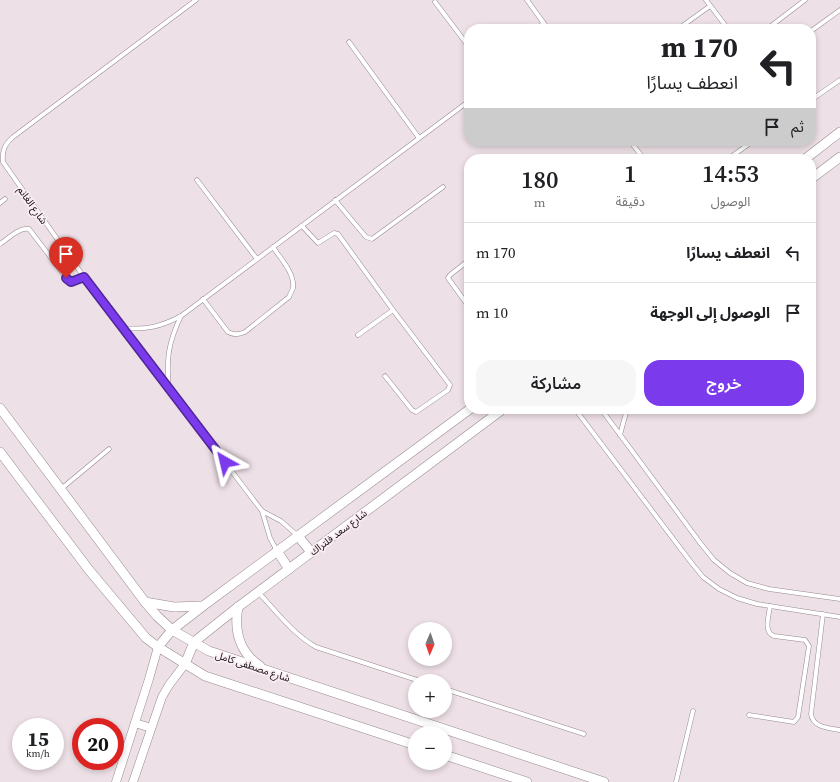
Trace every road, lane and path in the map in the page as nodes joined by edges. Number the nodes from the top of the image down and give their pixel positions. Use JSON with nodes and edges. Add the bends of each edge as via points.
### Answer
{"nodes":[{"id":1,"x":196,"y":0,"type":"edge"},
{"id":2,"x":706,"y":0,"type":"edge"},
{"id":3,"x":805,"y":0,"type":"edge"},
{"id":4,"x":530,"y":1,"type":"edge"},
{"id":5,"x":435,"y":2,"type":"dead end"},
{"id":6,"x":710,"y":6,"type":"junction"},
{"id":7,"x":840,"y":10,"type":"edge"},
{"id":8,"x":543,"y":22,"type":"edge"},
{"id":9,"x":685,"y":24,"type":"edge"},
{"id":10,"x":724,"y":24,"type":"edge"},
{"id":11,"x":774,"y":24,"type":"edge"},
{"id":12,"x":816,"y":28,"type":"edge"},
{"id":13,"x":464,"y":40,"type":"edge"},
{"id":14,"x":349,"y":42,"type":"dead end"},
{"id":15,"x":840,"y":80,"type":"edge"},
{"id":16,"x":816,"y":97,"type":"edge"},
{"id":17,"x":464,"y":105,"type":"edge"},
{"id":18,"x":840,"y":132,"type":"edge"},
{"id":19,"x":419,"y":138,"type":"junction"},
{"id":20,"x":634,"y":146,"type":"edge"},
{"id":21,"x":747,"y":146,"type":"edge"},
{"id":22,"x":640,"y":154,"type":"edge"},
{"id":23,"x":735,"y":154,"type":"edge"},
{"id":24,"x":811,"y":154,"type":"edge"},
{"id":25,"x":840,"y":157,"type":"edge"},
{"id":26,"x":2,"y":161,"type":"edge"},
{"id":27,"x":816,"y":175,"type":"edge"},
{"id":28,"x":197,"y":180,"type":"dead end"},
{"id":29,"x":443,"y":187,"type":"dead end"},
{"id":30,"x":5,"y":199,"type":"dead end"},
{"id":31,"x":336,"y":200,"type":"junction"},
{"id":32,"x":0,"y":203,"type":"edge"},
{"id":33,"x":302,"y":226,"type":"junction"},
{"id":34,"x":0,"y":244,"type":"edge"},
{"id":35,"x":273,"y":247,"type":"junction"},
{"id":36,"x":257,"y":259,"type":"junction"},
{"id":37,"x":464,"y":264,"type":"edge"},
{"id":38,"x":84,"y":277,"type":"junction"},
{"id":39,"x":203,"y":299,"type":"junction"},
{"id":40,"x":464,"y":300,"type":"edge"},
{"id":41,"x":393,"y":310,"type":"junction"},
{"id":42,"x":181,"y":316,"type":"junction"},
{"id":43,"x":123,"y":328,"type":"junction"},
{"id":44,"x":358,"y":335,"type":"dead end"},
{"id":45,"x":384,"y":376,"type":"dead end"},
{"id":46,"x":170,"y":390,"type":"junction"},
{"id":47,"x":0,"y":408,"type":"edge"},
{"id":48,"x":464,"y":413,"type":"edge"},
{"id":49,"x":496,"y":414,"type":"edge"},
{"id":50,"x":579,"y":414,"type":"edge"},
{"id":51,"x":605,"y":414,"type":"edge"},
{"id":52,"x":626,"y":414,"type":"edge"},
{"id":53,"x":620,"y":435,"type":"junction"},
{"id":54,"x":109,"y":449,"type":"dead end"},
{"id":55,"x":0,"y":452,"type":"edge"},
{"id":56,"x":60,"y":489,"type":"junction"},
{"id":57,"x":262,"y":511,"type":"junction"},
{"id":58,"x":298,"y":536,"type":"junction"},
{"id":59,"x":277,"y":551,"type":"junction"},
{"id":60,"x":311,"y":552,"type":"junction"},
{"id":61,"x":289,"y":569,"type":"junction"},
{"id":62,"x":258,"y":592,"type":"junction"},
{"id":63,"x":840,"y":599,"type":"edge"},
{"id":64,"x":145,"y":602,"type":"junction"},
{"id":65,"x":203,"y":606,"type":"junction"},
{"id":66,"x":238,"y":606,"type":"junction"},
{"id":67,"x":770,"y":606,"type":"junction"},
{"id":68,"x":823,"y":614,"type":"junction"},
{"id":69,"x":840,"y":617,"type":"edge"},
{"id":70,"x":172,"y":630,"type":"junction"},
{"id":71,"x":194,"y":642,"type":"junction"},
{"id":72,"x":158,"y":647,"type":"junction"},
{"id":73,"x":185,"y":664,"type":"junction"},
{"id":74,"x":264,"y":669,"type":"junction"},
{"id":75,"x":408,"y":677,"type":"edge"},
{"id":76,"x":452,"y":691,"type":"edge"},
{"id":77,"x":693,"y":711,"type":"dead end"},
{"id":78,"x":750,"y":715,"type":"dead end"},
{"id":79,"x":135,"y":723,"type":"junction"},
{"id":80,"x":151,"y":728,"type":"junction"},
{"id":81,"x":840,"y":730,"type":"edge"},
{"id":82,"x":584,"y":734,"type":"dead end"},
{"id":83,"x":408,"y":743,"type":"edge"},
{"id":84,"x":452,"y":757,"type":"edge"},
{"id":85,"x":116,"y":782,"type":"edge"},
{"id":86,"x":133,"y":782,"type":"edge"},
{"id":87,"x":526,"y":782,"type":"edge"},
{"id":88,"x":604,"y":782,"type":"edge"},
{"id":89,"x":676,"y":782,"type":"edge"}],
"edges":[{"from":1,"to":26,"type":"lane","name":"شارع الغانم","via":[[12,137],[5,143]]},
{"from":2,"to":6,"type":"lane"},
{"from":3,"to":11,"type":"lane"},
{"from":4,"to":8,"type":"lane"},
{"from":5,"to":13,"type":"lane"},
{"from":6,"to":9,"type":"lane"},
{"from":6,"to":10,"type":"lane"},
{"from":7,"to":12,"type":"lane"},
{"from":14,"to":19,"type":"lane"},
{"from":15,"to":16,"type":"lane"},
{"from":17,"to":19,"type":"lane"},
{"from":18,"to":24,"type":"street"},
{"from":19,"to":31,"type":"lane"},
{"from":20,"to":22,"type":"lane"},
{"from":21,"to":23,"type":"lane"},
{"from":25,"to":27,"type":"street"},
{"from":26,"to":38,"type":"lane","name":"شارع الغانم"},
{"from":28,"to":36,"type":"lane"},
{"from":29,"to":31,"type":"lane","via":[[372,239],[366,237]]},
{"from":30,"to":32,"type":"lane"},
{"from":31,"to":33,"type":"lane"},
{"from":33,"to":35,"type":"lane"},
{"from":33,"to":41,"type":"lane","via":[[318,243],[334,233],[338,234]]},
{"from":34,"to":38,"type":"lane","via":[[21,230],[29,229],[68,280],[74,281]]},
{"from":35,"to":36,"type":"lane"},
{"from":35,"to":39,"type":"lane","via":[[289,270],[293,288],[289,297],[245,332],[228,332]]},
{"from":36,"to":39,"type":"lane"},
{"from":37,"to":40,"type":"lane","via":[[448,278]]},
{"from":38,"to":43,"type":"lane","name":"شارع الغانم"},
{"from":39,"to":42,"type":"lane"},
{"from":41,"to":44,"type":"lane"},
{"from":41,"to":45,"type":"lane","via":[[450,386],[416,412]]},
{"from":42,"to":43,"type":"lane","via":[[153,328]]},
{"from":42,"to":46,"type":"lane","via":[[168,352]]},
{"from":43,"to":46,"type":"lane","name":"شارع الغانم"},
{"from":46,"to":57,"type":"lane","name":"شارع الغانم"},
{"from":47,"to":56,"type":"street","name":"شارع مصطفى كامل"},
{"from":48,"to":58,"type":"street","name":"شارع سعد فلتراك"},
{"from":49,"to":60,"type":"street","name":"شارع سعد فلتراك"},
{"from":50,"to":67,"type":"lane","via":[[703,576],[719,589],[737,598]]},
{"from":51,"to":53,"type":"lane"},
{"from":52,"to":53,"type":"lane"},
{"from":53,"to":63,"type":"lane","via":[[714,560],[730,573],[747,583],[769,589]]},
{"from":54,"to":56,"type":"lane"},
{"from":55,"to":72,"type":"street","via":[[93,575],[146,638]]},
{"from":56,"to":64,"type":"street","name":"شارع مصطفى كامل"},
{"from":57,"to":58,"type":"lane","name":"شارع الغانم","via":[[281,521]]},
{"from":57,"to":59,"type":"lane","name":"شارع الغانم"},
{"from":58,"to":59,"type":"street","name":"شارع سعد فلتراك"},
{"from":58,"to":60,"type":"street"},
{"from":59,"to":61,"type":"street"},
{"from":59,"to":65,"type":"street","name":"شارع سعد فلتراك"},
{"from":60,"to":61,"type":"street","name":"شارع سعد فلتراك"},
{"from":61,"to":62,"type":"street","name":"شارع سعد فلتراك"},
{"from":62,"to":66,"type":"street","name":"شارع سعد فلتراك"},
{"from":62,"to":75,"type":"lane","via":[[294,631],[310,644]]},
{"from":64,"to":65,"type":"street","via":[[174,607]]},
{"from":64,"to":70,"type":"street","name":"شارع مصطفى كامل"},
{"from":65,"to":70,"type":"street","name":"شارع سعد فلتراك"},
{"from":66,"to":71,"type":"street","name":"شارع سعد فلتراك"},
{"from":66,"to":74,"type":"street","via":[[236,631],[240,642],[254,662]]},
{"from":67,"to":68,"type":"lane"},
{"from":67,"to":78,"type":"lane","via":[[767,627],[770,635],[805,640],[809,646],[798,717],[794,722]]},
{"from":68,"to":69,"type":"lane"},
{"from":68,"to":81,"type":"lane","via":[[811,719],[817,725]]},
{"from":70,"to":71,"type":"street","name":"شارع مصطفى كامل"},
{"from":70,"to":72,"type":"street","name":"شارع سعد فلتراك"},
{"from":71,"to":73,"type":"street","name":"شارع سعد فلتراك"},
{"from":71,"to":74,"type":"street","name":"شارع مصطفى كامل","via":[[209,651]]},
{"from":72,"to":73,"type":"street"},
{"from":72,"to":79,"type":"street"},
{"from":73,"to":80,"type":"street","via":[[162,697]]},
{"from":73,"to":83,"type":"street","via":[[205,676]]},
{"from":74,"to":88,"type":"street","name":"شارع مصطفى كامل"},
{"from":76,"to":82,"type":"lane"},
{"from":77,"to":89,"type":"lane"},
{"from":79,"to":80,"type":"street"},
{"from":79,"to":85,"type":"street"},
{"from":80,"to":86,"type":"street"},
{"from":84,"to":87,"type":"street"}]}
